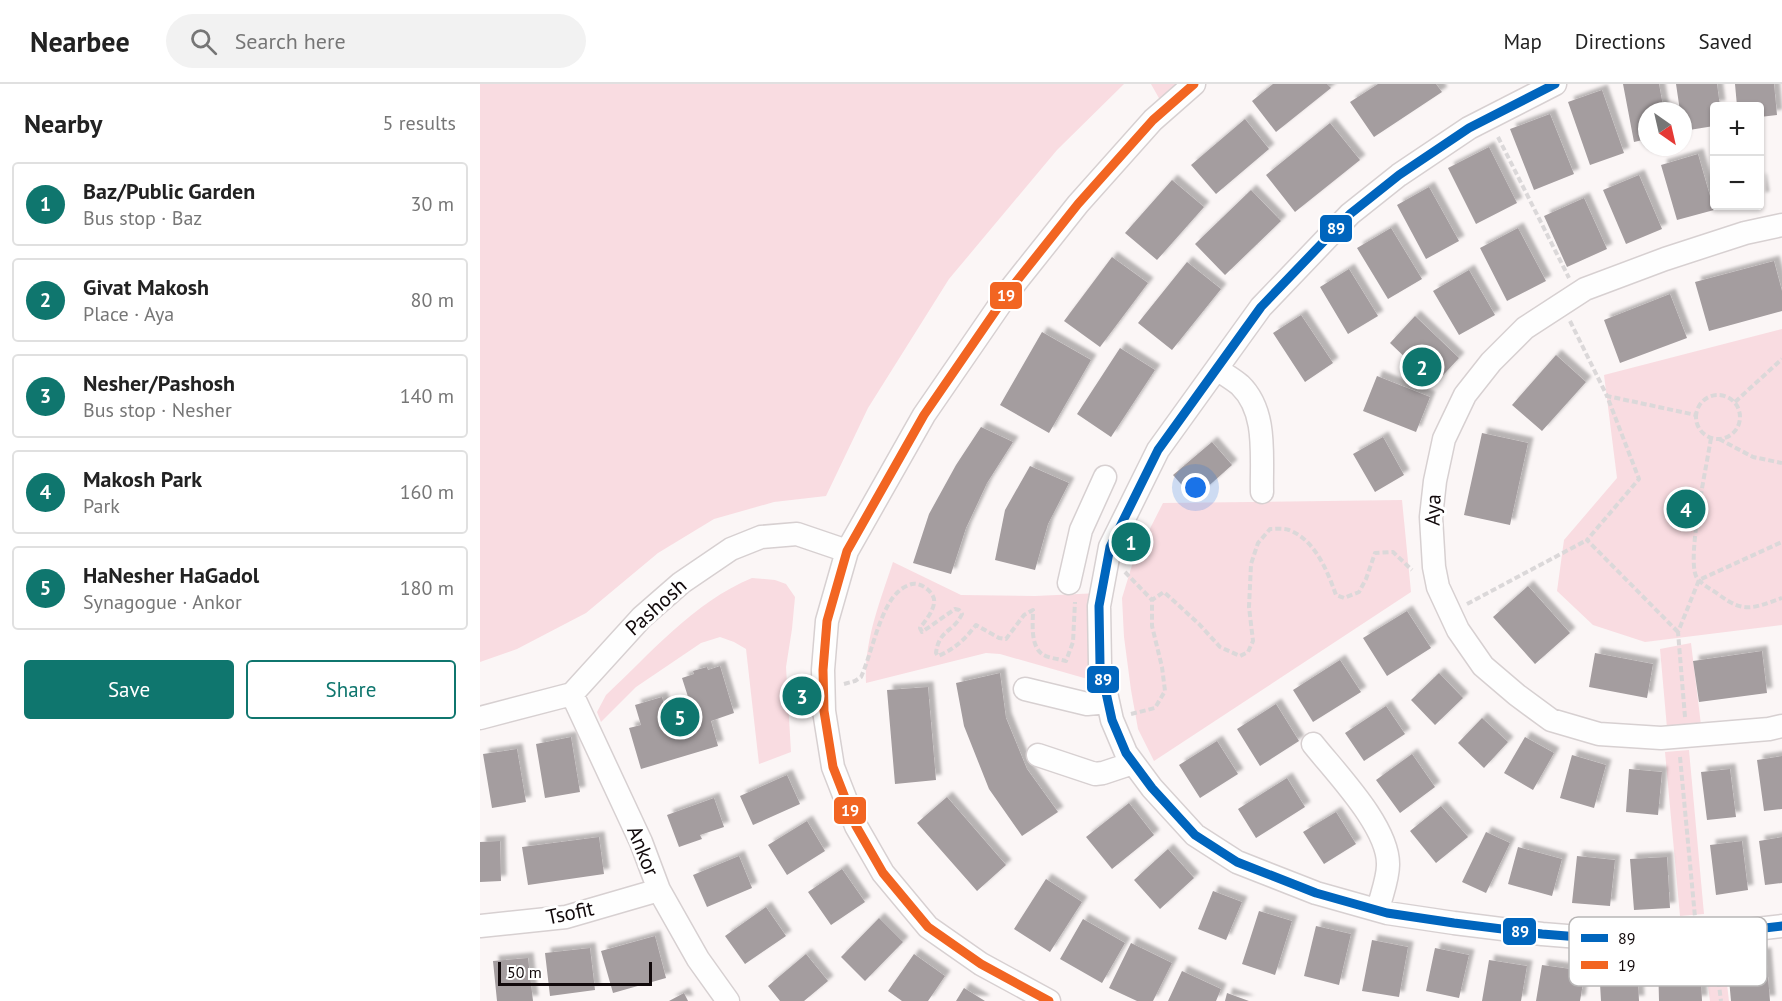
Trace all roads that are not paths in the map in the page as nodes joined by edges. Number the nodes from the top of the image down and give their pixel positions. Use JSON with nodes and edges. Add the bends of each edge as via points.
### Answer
{"nodes":[{"id":1,"x":1194,"y":84,"type":"edge"},
{"id":2,"x":1555,"y":84,"type":"edge"},
{"id":3,"x":1782,"y":225,"type":"edge"},
{"id":4,"x":1217,"y":369,"type":"junction"},
{"id":5,"x":1262,"y":492,"type":"dead end"},
{"id":6,"x":1127,"y":512,"type":"junction"},
{"id":7,"x":847,"y":551,"type":"junction"},
{"id":8,"x":1069,"y":583,"type":"dead end"},
{"id":9,"x":1025,"y":689,"type":"dead end"},
{"id":10,"x":572,"y":694,"type":"junction"},
{"id":11,"x":1110,"y":711,"type":"junction"},
{"id":12,"x":480,"y":717,"type":"edge"},
{"id":13,"x":1782,"y":726,"type":"edge"},
{"id":14,"x":1313,"y":744,"type":"dead end"},
{"id":15,"x":1038,"y":755,"type":"dead end"},
{"id":16,"x":1133,"y":763,"type":"junction"},
{"id":17,"x":658,"y":890,"type":"junction"},
{"id":18,"x":1378,"y":910,"type":"junction"},
{"id":19,"x":1782,"y":926,"type":"edge"},
{"id":20,"x":480,"y":927,"type":"edge"},
{"id":21,"x":1767,"y":928,"type":"edge"},
{"id":22,"x":1569,"y":936,"type":"edge"},
{"id":23,"x":728,"y":1001,"type":"edge"},
{"id":24,"x":1049,"y":1001,"type":"edge"}],
"edges":[{"from":1,"to":7,"type":"street","via":[[1153,120],[1078,204],[1012,287],[924,415]]},
{"from":2,"to":4,"type":"street","via":[[1470,128],[1399,175],[1350,214],[1261,308]]},
{"from":3,"to":13,"type":"street","name":"Aya","via":[[1745,233],[1585,289],[1525,328],[1491,362],[1460,404],[1443,439],[1431,517],[1438,587],[1458,630],[1483,666],[1551,720],[1599,734],[1660,738]]},
{"from":4,"to":5,"type":"street","via":[[1241,386],[1254,404],[1260,423]]},
{"from":4,"to":6,"type":"street","via":[[1158,450]]},
{"from":6,"to":8,"type":"street","via":[[1101,487],[1082,530]]},
{"from":6,"to":11,"type":"street","via":[[1110,547],[1099,606],[1100,665]]},
{"from":7,"to":10,"type":"street","name":"Pashosh","via":[[797,534],[761,537],[731,549],[681,583],[642,617]]},
{"from":7,"to":24,"type":"street","via":[[827,621],[824,711],[833,767],[856,826],[884,873],[928,927],[981,964]]},
{"from":9,"to":11,"type":"street"},
{"from":10,"to":12,"type":"street"},
{"from":10,"to":17,"type":"street","name":"Ankor"},
{"from":11,"to":16,"type":"street"},
{"from":14,"to":18,"type":"street","via":[[1376,822],[1387,849],[1388,866]]},
{"from":15,"to":16,"type":"street","via":[[1095,774]]},
{"from":16,"to":18,"type":"street","via":[[1195,835],[1237,862],[1316,893]]},
{"from":17,"to":20,"type":"street","name":"Tsofit","via":[[566,917]]},
{"from":17,"to":23,"type":"street","name":"Ankor"},
{"from":18,"to":22,"type":"street"},
{"from":19,"to":21,"type":"street"}]}
